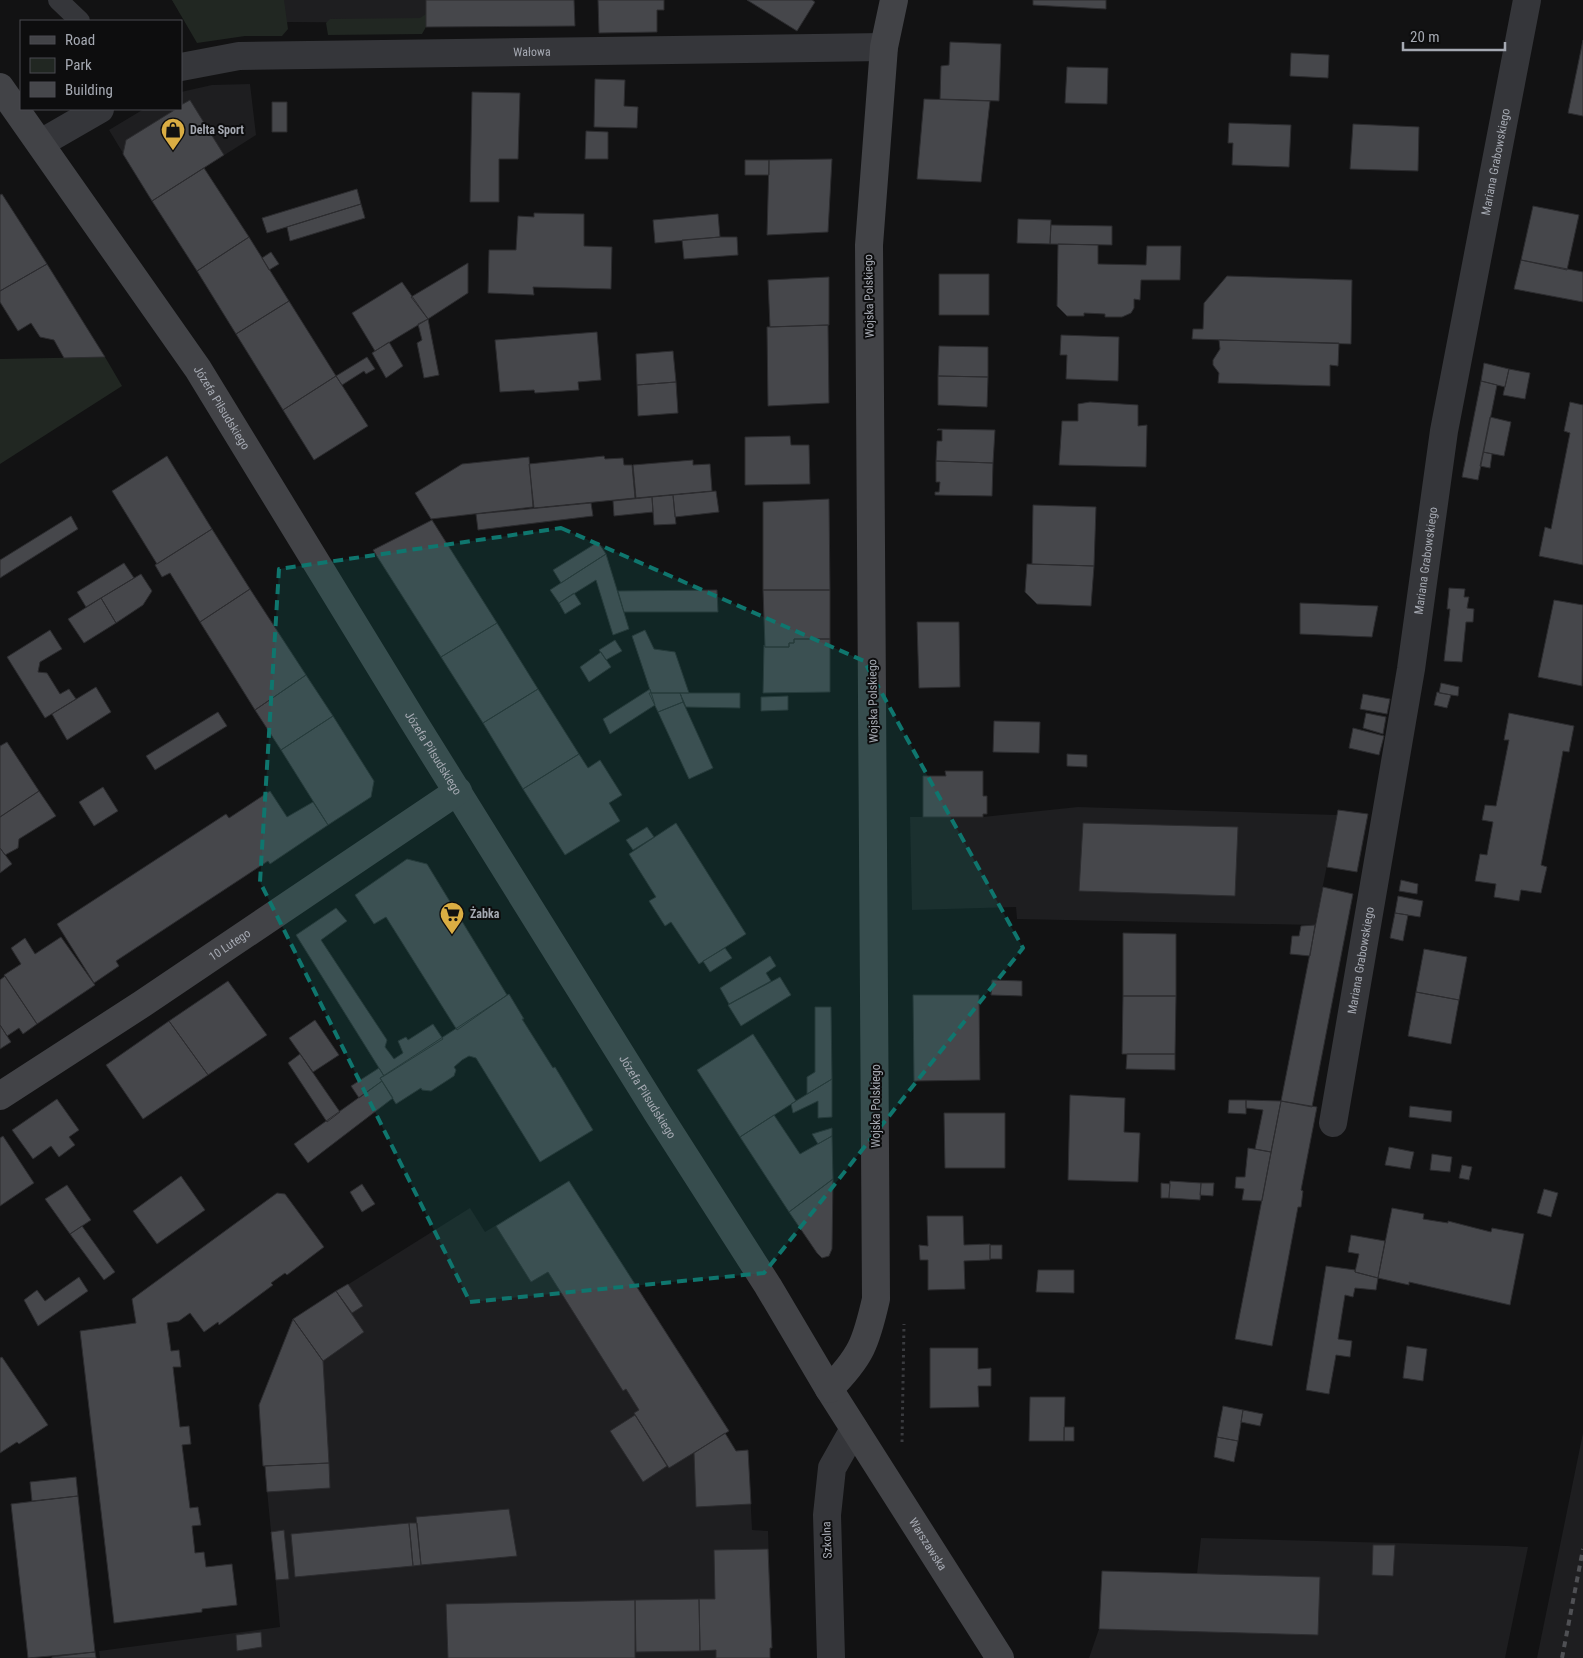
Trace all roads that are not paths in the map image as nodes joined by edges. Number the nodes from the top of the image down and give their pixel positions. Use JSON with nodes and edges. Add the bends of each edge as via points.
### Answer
{"nodes":[{"id":1,"x":58,"y":0,"type":"edge"},
{"id":2,"x":894,"y":0,"type":"edge"},
{"id":3,"x":1527,"y":0,"type":"edge"},
{"id":4,"x":79,"y":20,"type":"edge"},
{"id":5,"x":884,"y":47,"type":"junction"},
{"id":6,"x":182,"y":67,"type":"edge"},
{"id":7,"x":0,"y":87,"type":"edge"},
{"id":8,"x":98,"y":110,"type":"edge"},
{"id":9,"x":41,"y":143,"type":"junction"},
{"id":10,"x":458,"y":791,"type":"junction"},
{"id":11,"x":0,"y":1096,"type":"edge"},
{"id":12,"x":1333,"y":1123,"type":"dead end"},
{"id":13,"x":829,"y":1390,"type":"junction"},
{"id":14,"x":854,"y":1429,"type":"junction"},
{"id":15,"x":831,"y":1658,"type":"edge"},
{"id":16,"x":1000,"y":1658,"type":"edge"}],
"edges":[{"from":1,"to":4,"type":"lane"},
{"from":2,"to":5,"type":"street","name":"Wojska Polskiego"},
{"from":3,"to":12,"type":"street","name":"Mariana Grabowskiego","via":[[1444,431],[1411,669]]},
{"from":5,"to":6,"type":"street","name":"Wałowa","via":[[239,56]]},
{"from":5,"to":13,"type":"street","name":"Wojska Polskiego","via":[[869,245],[876,1299],[867,1339],[850,1368]]},
{"from":7,"to":9,"type":"street","name":"Józefa Piłsudskiego"},
{"from":8,"to":9,"type":"street"},
{"from":9,"to":10,"type":"street","name":"Józefa Piłsudskiego","via":[[198,369]]},
{"from":10,"to":11,"type":"street","name":"10 Lutego"},
{"from":10,"to":13,"type":"street","name":"Józefa Piłsudskiego","via":[[768,1286]]},
{"from":13,"to":14,"type":"street","name":"Józefa Piłsudskiego"},
{"from":14,"to":15,"type":"street","name":"Szkolna","via":[[832,1468],[826,1515]]},
{"from":14,"to":16,"type":"street","name":"Warszawska"}]}
